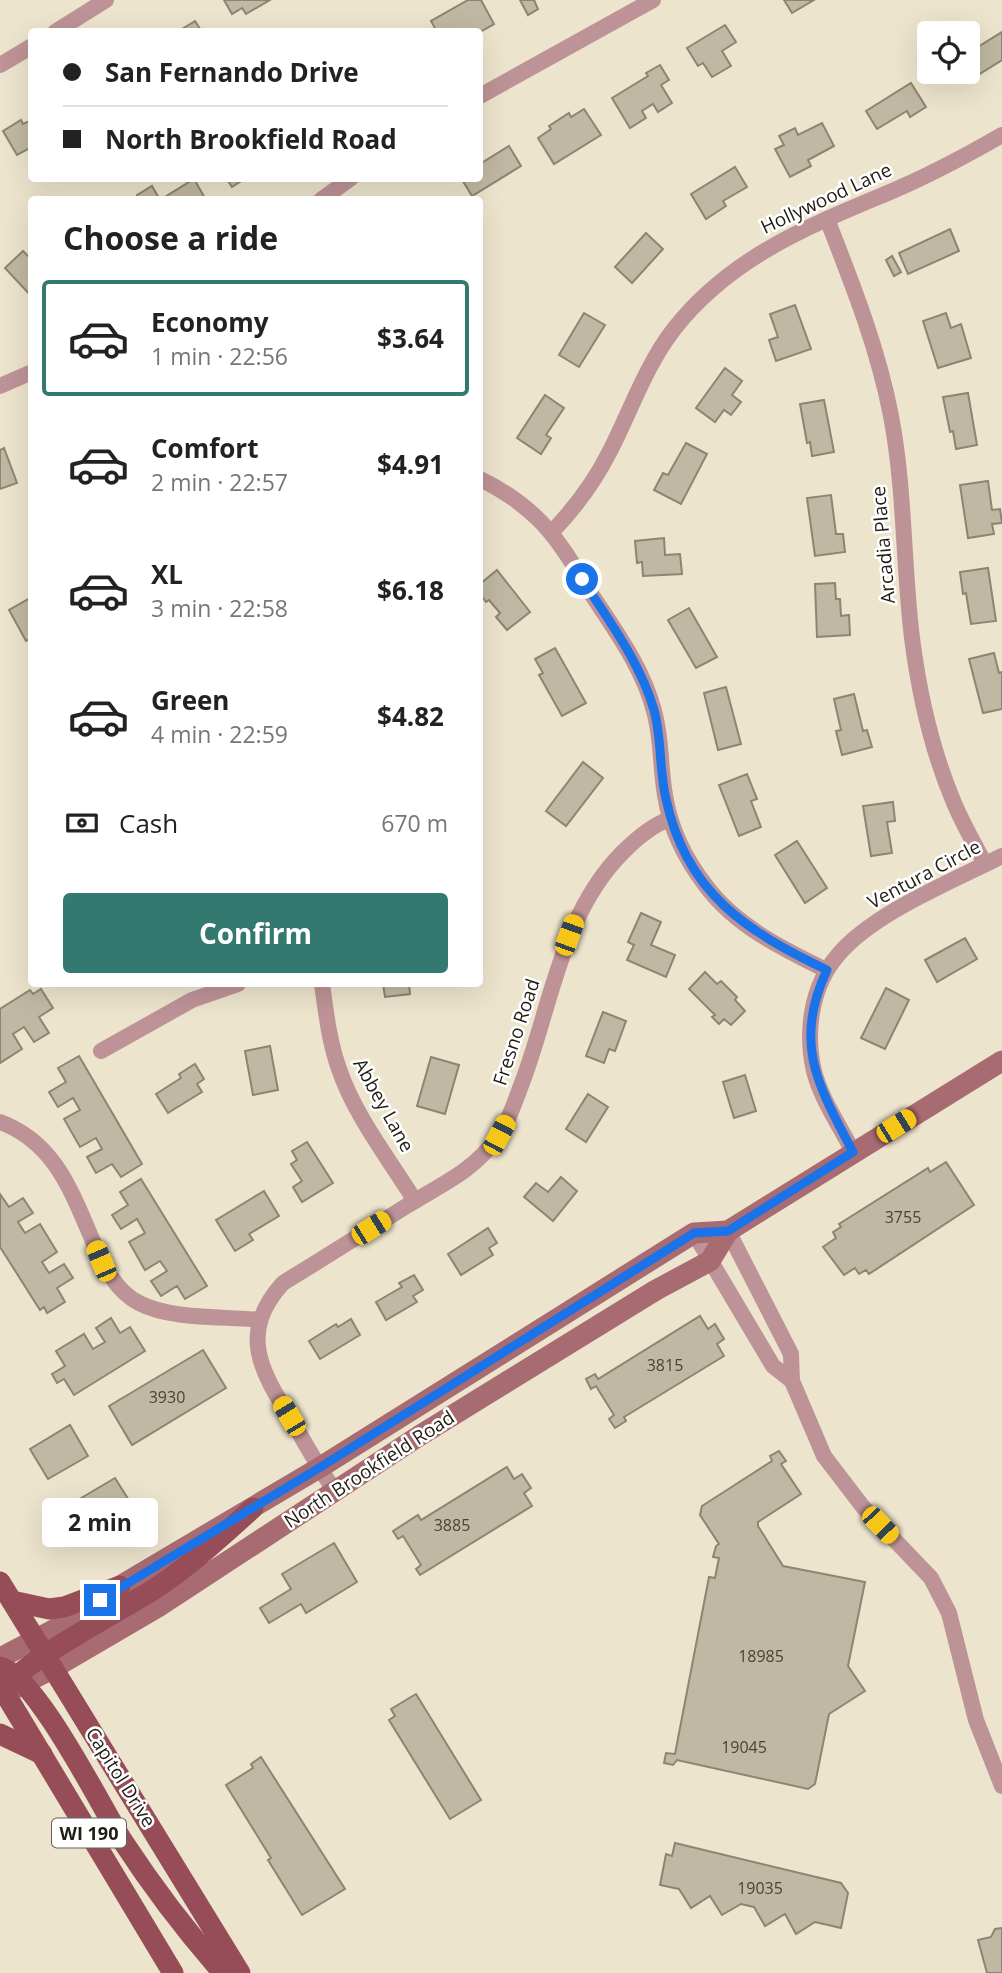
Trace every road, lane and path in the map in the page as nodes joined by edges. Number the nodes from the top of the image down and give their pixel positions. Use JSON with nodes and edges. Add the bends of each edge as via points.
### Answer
{"nodes":[{"id":1,"x":106,"y":0,"type":"edge"},
{"id":2,"x":653,"y":0,"type":"edge"},
{"id":3,"x":61,"y":28,"type":"edge"},
{"id":4,"x":28,"y":48,"type":"edge"},
{"id":5,"x":0,"y":65,"type":"edge"},
{"id":6,"x":483,"y":94,"type":"edge"},
{"id":7,"x":1002,"y":135,"type":"edge"},
{"id":8,"x":346,"y":182,"type":"edge"},
{"id":9,"x":326,"y":196,"type":"edge"},
{"id":10,"x":827,"y":219,"type":"junction"},
{"id":11,"x":28,"y":373,"type":"edge"},
{"id":12,"x":2,"y":381,"type":"edge"},
{"id":13,"x":483,"y":482,"type":"edge"},
{"id":14,"x":551,"y":533,"type":"junction"},
{"id":15,"x":670,"y":819,"type":"junction"},
{"id":16,"x":1002,"y":856,"type":"edge"},
{"id":17,"x":985,"y":864,"type":"junction"},
{"id":18,"x":827,"y":970,"type":"junction"},
{"id":19,"x":229,"y":987,"type":"edge"},
{"id":20,"x":322,"y":987,"type":"edge"},
{"id":21,"x":101,"y":1051,"type":"dead end"},
{"id":22,"x":1002,"y":1061,"type":"edge"},
{"id":23,"x":0,"y":1122,"type":"edge"},
{"id":24,"x":853,"y":1152,"type":"junction"},
{"id":25,"x":415,"y":1201,"type":"junction"},
{"id":26,"x":728,"y":1231,"type":"junction"},
{"id":27,"x":694,"y":1233,"type":"junction"},
{"id":28,"x":710,"y":1261,"type":"junction"},
{"id":29,"x":260,"y":1320,"type":"junction"},
{"id":30,"x":792,"y":1381,"type":"junction"},
{"id":31,"x":319,"y":1468,"type":"junction"},
{"id":32,"x":335,"y":1491,"type":"junction"},
{"id":33,"x":253,"y":1507,"type":"junction"},
{"id":34,"x":0,"y":1582,"type":"edge"},
{"id":35,"x":120,"y":1586,"type":"junction"},
{"id":36,"x":12,"y":1601,"type":"junction"},
{"id":37,"x":44,"y":1655,"type":"junction"},
{"id":38,"x":6,"y":1678,"type":"edge"},
{"id":39,"x":0,"y":1734,"type":"edge"},
{"id":40,"x":43,"y":1754,"type":"junction"},
{"id":41,"x":1002,"y":1786,"type":"edge"},
{"id":42,"x":173,"y":1973,"type":"edge"},
{"id":43,"x":223,"y":1973,"type":"edge"},
{"id":44,"x":240,"y":1973,"type":"edge"}],
"edges":[{"from":1,"to":3,"type":"street"},
{"from":2,"to":6,"type":"street"},
{"from":4,"to":5,"type":"street"},
{"from":7,"to":10,"type":"street","name":"Hollywood Lane"},
{"from":8,"to":9,"type":"street"},
{"from":10,"to":14,"type":"street","name":"Hollywood Lane","via":[[779,241],[735,270],[675,328],[645,376],[601,468]]},
{"from":10,"to":17,"type":"street","name":"Arcadia Place","via":[[856,295],[890,415],[912,639],[928,724],[953,800]]},
{"from":11,"to":12,"type":"street"},
{"from":13,"to":14,"type":"street","via":[[522,506]]},
{"from":14,"to":15,"type":"street","via":[[629,653],[648,693],[658,729]]},
{"from":15,"to":18,"type":"street","via":[[691,863],[720,903],[755,932]]},
{"from":15,"to":25,"type":"street","name":"Fresno Road","via":[[657,823],[605,870],[575,920],[527,1070],[499,1135],[457,1178]]},
{"from":16,"to":17,"type":"street","name":"Ventura Circle"},
{"from":17,"to":18,"type":"street","name":"Ventura Circle","via":[[869,928],[839,953]]},
{"from":18,"to":24,"type":"street","name":"Ventura Circle","via":[[813,1006],[814,1070]]},
{"from":19,"to":21,"type":"street","via":[[192,1000]]},
{"from":20,"to":25,"type":"street","name":"Abbey Lane","via":[[340,1071]]},
{"from":22,"to":24,"type":"street","name":"North Brookfield Road"},
{"from":23,"to":29,"type":"street","via":[[31,1137],[47,1152],[101,1261],[138,1303],[170,1313]]},
{"from":24,"to":26,"type":"street","name":"North Brookfield Road"},
{"from":25,"to":29,"type":"street","name":"Fresno Road","via":[[283,1283]]},
{"from":26,"to":27,"type":"street","name":"North Brookfield Road"},
{"from":26,"to":28,"type":"street","name":"North Brookfield Road"},
{"from":26,"to":30,"type":"street","via":[[791,1354]]},
{"from":27,"to":28,"type":"street"},
{"from":27,"to":31,"type":"street","name":"North Brookfield Road"},
{"from":28,"to":30,"type":"street","via":[[773,1366]]},
{"from":28,"to":32,"type":"street","name":"North Brookfield Road","via":[[656,1290]]},
{"from":29,"to":31,"type":"street","name":"Fresno Road","via":[[257,1350],[263,1372]]},
{"from":30,"to":41,"type":"street","via":[[824,1456],[863,1507],[931,1578],[949,1613],[976,1720]]},
{"from":31,"to":32,"type":"street","name":"Fresno Road"},
{"from":31,"to":33,"type":"street","name":"North Brookfield Road"},
{"from":32,"to":37,"type":"street","name":"North Brookfield Road","via":[[158,1607]]},
{"from":33,"to":35,"type":"street","name":"North Brookfield Road"},
{"from":33,"to":37,"type":"main road","via":[[159,1587]]},
{"from":34,"to":36,"type":"main road","name":"Capitol Drive","number":"WI 190"},
{"from":35,"to":36,"type":"main road","via":[[64,1607],[49,1609]]},
{"from":35,"to":37,"type":"street","name":"North Brookfield Road"},
{"from":36,"to":37,"type":"main road","name":"Capitol Drive","number":"WI 190"},
{"from":37,"to":38,"type":"street","name":"North Brookfield Road"},
{"from":37,"to":38,"type":"main road","via":[[30,1651]]},
{"from":37,"to":44,"type":"main road","name":"Capitol Drive","number":"WI 190"},
{"from":38,"to":40,"type":"main road","number":"WI 190"},
{"from":38,"to":43,"type":"main road","via":[[43,1709],[123,1842]]},
{"from":39,"to":40,"type":"main road"},
{"from":40,"to":42,"type":"main road","number":"WI 190"}]}
